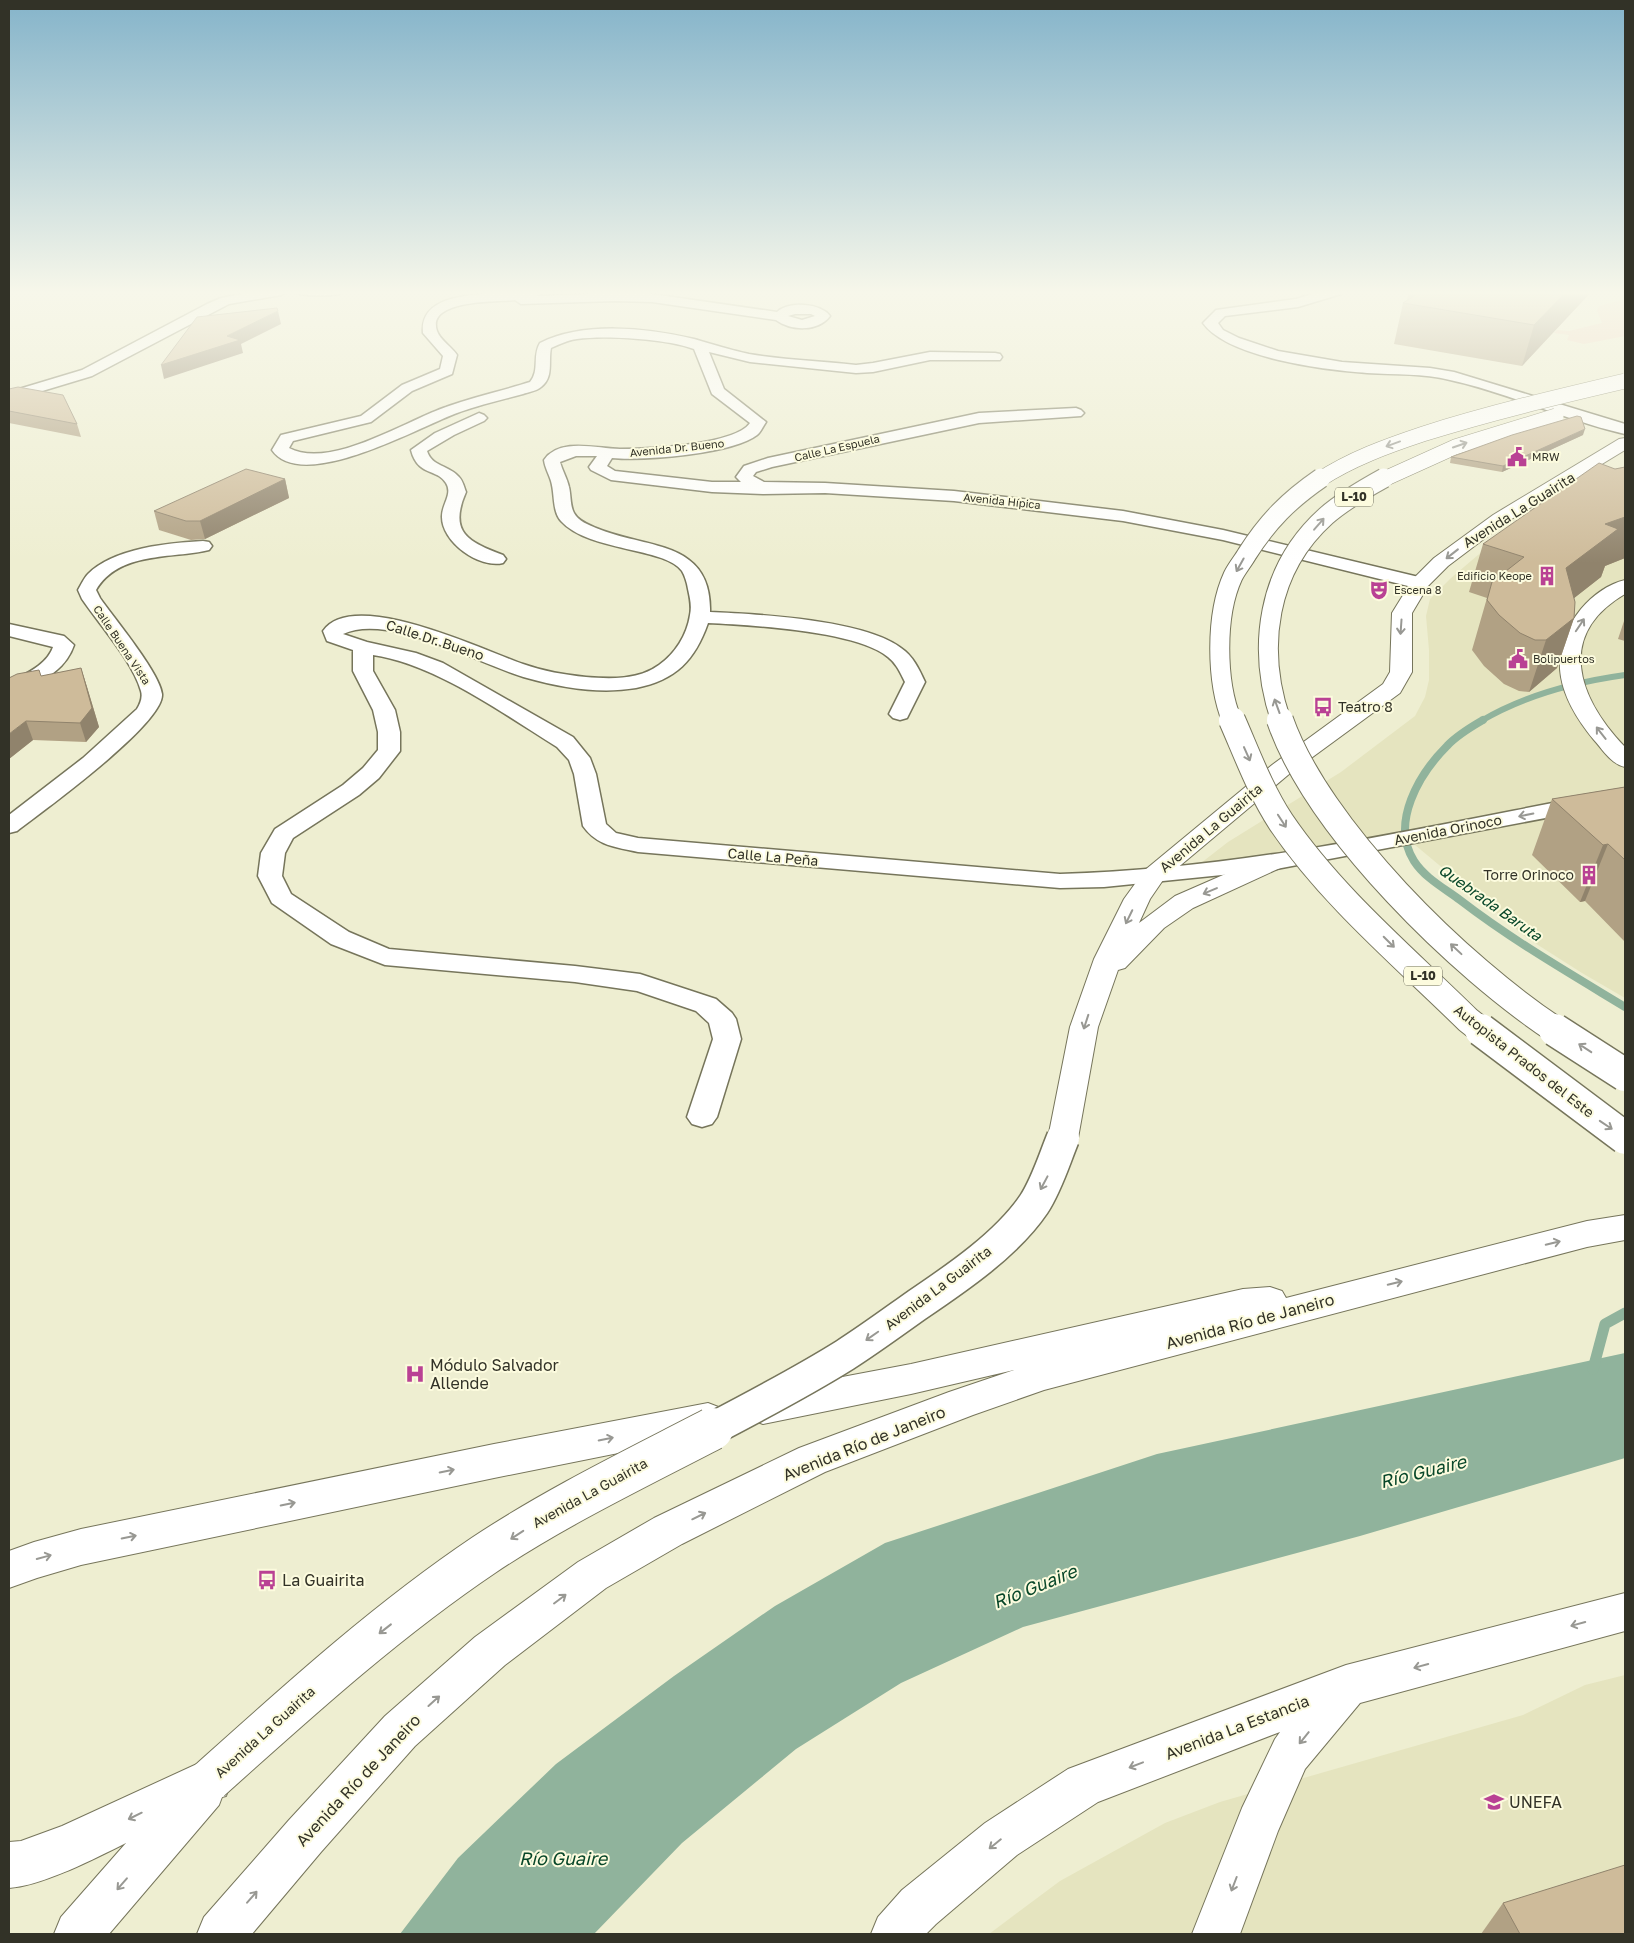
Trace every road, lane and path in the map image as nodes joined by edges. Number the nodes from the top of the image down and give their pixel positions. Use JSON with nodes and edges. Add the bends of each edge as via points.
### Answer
{"nodes":[{"id":1,"x":59,"y":382,"type":"edge"},
{"id":2,"x":422,"y":382,"type":"edge"},
{"id":3,"x":538,"y":382,"type":"edge"},
{"id":4,"x":713,"y":382,"type":"edge"},
{"id":5,"x":1472,"y":382,"type":"edge"},
{"id":6,"x":1559,"y":382,"type":"edge"},
{"id":7,"x":1622,"y":382,"type":"edge"},
{"id":8,"x":535,"y":384,"type":"junction"},
{"id":9,"x":9,"y":397,"type":"edge"},
{"id":10,"x":1625,"y":397,"type":"edge"},
{"id":11,"x":1076,"y":413,"type":"dead end"},
{"id":12,"x":1625,"y":429,"type":"edge"},
{"id":13,"x":1625,"y":443,"type":"edge"},
{"id":14,"x":608,"y":453,"type":"junction"},
{"id":15,"x":1334,"y":469,"type":"junction"},
{"id":16,"x":763,"y":489,"type":"junction"},
{"id":17,"x":203,"y":546,"type":"dead end"},
{"id":18,"x":496,"y":559,"type":"dead end"},
{"id":19,"x":1420,"y":583,"type":"junction"},
{"id":20,"x":1625,"y":586,"type":"edge"},
{"id":21,"x":700,"y":616,"type":"junction"},
{"id":22,"x":9,"y":630,"type":"edge"},
{"id":23,"x":363,"y":647,"type":"junction"},
{"id":24,"x":9,"y":691,"type":"edge"},
{"id":25,"x":900,"y":714,"type":"dead end"},
{"id":26,"x":1625,"y":760,"type":"edge"},
{"id":27,"x":1625,"y":796,"type":"edge"},
{"id":28,"x":9,"y":826,"type":"edge"},
{"id":29,"x":1270,"y":864,"type":"junction"},
{"id":30,"x":1154,"y":875,"type":"junction"},
{"id":31,"x":1102,"y":976,"type":"junction"},
{"id":32,"x":1625,"y":1075,"type":"edge"},
{"id":33,"x":702,"y":1117,"type":"dead end"},
{"id":34,"x":1625,"y":1138,"type":"edge"},
{"id":35,"x":1625,"y":1227,"type":"edge"},
{"id":36,"x":1348,"y":1294,"type":"junction"},
{"id":37,"x":9,"y":1570,"type":"edge"},
{"id":38,"x":1625,"y":1612,"type":"edge"},
{"id":39,"x":1346,"y":1686,"type":"junction"},
{"id":40,"x":210,"y":1780,"type":"junction"},
{"id":41,"x":9,"y":1865,"type":"edge"},
{"id":42,"x":78,"y":1934,"type":"edge"},
{"id":43,"x":221,"y":1934,"type":"edge"},
{"id":44,"x":895,"y":1934,"type":"edge"},
{"id":45,"x":1216,"y":1934,"type":"edge"}],
"edges":[{"from":1,"to":9,"type":"street"},
{"from":2,"to":8,"type":"street","via":[[407,388],[366,419],[287,438],[280,450],[285,455],[316,460],[352,453],[451,410]]},
{"from":3,"to":8,"type":"street"},
{"from":4,"to":14,"type":"street","name":"Avenida Dr. Bueno","via":[[717,391],[728,401],[753,416],[758,428],[731,442],[671,450]]},
{"from":5,"to":12,"type":"street"},
{"from":6,"to":15,"type":"main road","number":"L-10","via":[[1463,407],[1383,433],[1340,455]]},
{"from":7,"to":15,"type":"main road","name":"Autopista Prados del Este","number":"L-10","one_way":true,"bridge":true,"via":[[1464,421],[1388,446]]},
{"from":8,"to":18,"type":"street","via":[[526,404],[486,415],[447,432],[420,450],[420,458],[427,465],[454,480],[458,492],[450,517],[454,532],[470,549]]},
{"from":32,"to":10,"type":"main road","number":"L-10","one_way":true,"bridge":true,"via":[[1532,1014],[1459,952],[1394,888],[1328,807],[1294,752],[1273,697],[1268,656],[1277,584],[1301,545],[1337,507],[1370,486],[1456,446]]},
{"from":11,"to":16,"type":"street","name":"Calle La Espuela","via":[[970,419],[768,463],[750,469],[744,477]]},
{"from":13,"to":19,"type":"main road","name":"Avenida La Guairita","one_way":true,"via":[[1499,519],[1441,562]]},
{"from":14,"to":16,"type":"street","name":"Avenida Hípica","via":[[597,467],[612,475],[712,487]]},
{"from":14,"to":21,"type":"street","name":"Calle Dr. Bueno","via":[[567,452],[552,460],[566,516],[579,528],[597,536],[677,558],[694,577],[701,602]]},
{"from":15,"to":34,"type":"main road","name":"Autopista Prados del Este","number":"L-10","one_way":true,"bridge":true,"via":[[1275,515],[1233,576],[1220,632],[1220,679],[1232,721],[1257,778],[1281,821],[1342,895],[1468,1020]]},
{"from":16,"to":19,"type":"street","name":"Avenida Hípica","via":[[825,488],[954,496],[1123,516],[1222,535]]},
{"from":17,"to":28,"type":"street","name":"Calle Buena Vista","via":[[153,551],[104,571],[89,584],[87,590],[91,599],[140,667],[152,692],[152,701],[145,713],[91,763]]},
{"from":19,"to":30,"type":"main road","name":"Avenida La Guairita","one_way":true,"via":[[1402,612],[1400,672],[1392,688],[1280,770]]},
{"from":26,"to":20,"type":"main road","one_way":true,"via":[[1602,735],[1580,703],[1568,670],[1569,648],[1576,631],[1607,595]]},
{"from":21,"to":23,"type":"street","name":"Calle Dr. Bueno","via":[[693,639],[681,658],[665,672],[642,681],[614,685],[532,673],[400,626],[354,621],[340,624],[333,631],[334,637]]},
{"from":21,"to":25,"type":"street","via":[[836,630],[864,636],[884,645],[911,668],[915,682]]},
{"from":22,"to":24,"type":"street","via":[[57,640],[64,645],[62,655],[54,664]]},
{"from":23,"to":30,"type":"street","name":"Calle La Peña","via":[[436,667],[565,742],[579,758],[585,774],[595,826],[608,838],[638,846],[1060,882]]},
{"from":23,"to":33,"type":"street","via":[[363,671],[384,710],[389,751],[351,790],[282,834],[273,853],[270,876],[281,898],[340,938],[385,957],[630,982],[706,1005],[722,1019],[727,1039]]},
{"from":27,"to":29,"type":"street","name":"Avenida Orinoco","one_way":true,"bridge":true},
{"from":29,"to":30,"type":"street","name":"Calle La Peña"},
{"from":29,"to":31,"type":"main road","one_way":true,"via":[[1184,902],[1155,922]]},
{"from":30,"to":31,"type":"main road","name":"Avenida La Guairita","one_way":true,"via":[[1137,899]]},
{"from":31,"to":40,"type":"main road","name":"Avenida La Guairita","one_way":true,"bridge":true,"via":[[1084,1027],[1063,1138],[1047,1178],[1030,1210],[986,1256],[841,1358],[528,1527],[449,1579],[368,1641]]},
{"from":36,"to":35,"type":"main road","name":"Avenida Río de Janeiro","one_way":true},
{"from":37,"to":36,"type":"main road","one_way":true,"via":[[81,1547],[911,1379],[1243,1303]]},
{"from":43,"to":36,"type":"main road","name":"Avenida Río de Janeiro","one_way":true,"via":[[400,1731],[490,1651],[592,1575],[668,1531],[812,1460],[1017,1384]]},
{"from":38,"to":39,"type":"main road","name":"Avenida La Estancia","one_way":true},
{"from":39,"to":44,"type":"main road","name":"Avenida La Estancia","one_way":true,"via":[[1084,1785],[1001,1838],[918,1907]]},
{"from":39,"to":45,"type":"main road","one_way":true,"via":[[1290,1754],[1258,1824]]},
{"from":40,"to":41,"type":"main road","one_way":true,"via":[[70,1846],[22,1864]]},
{"from":40,"to":42,"type":"main road","name":"Avenida La Guairita","one_way":true}]}
